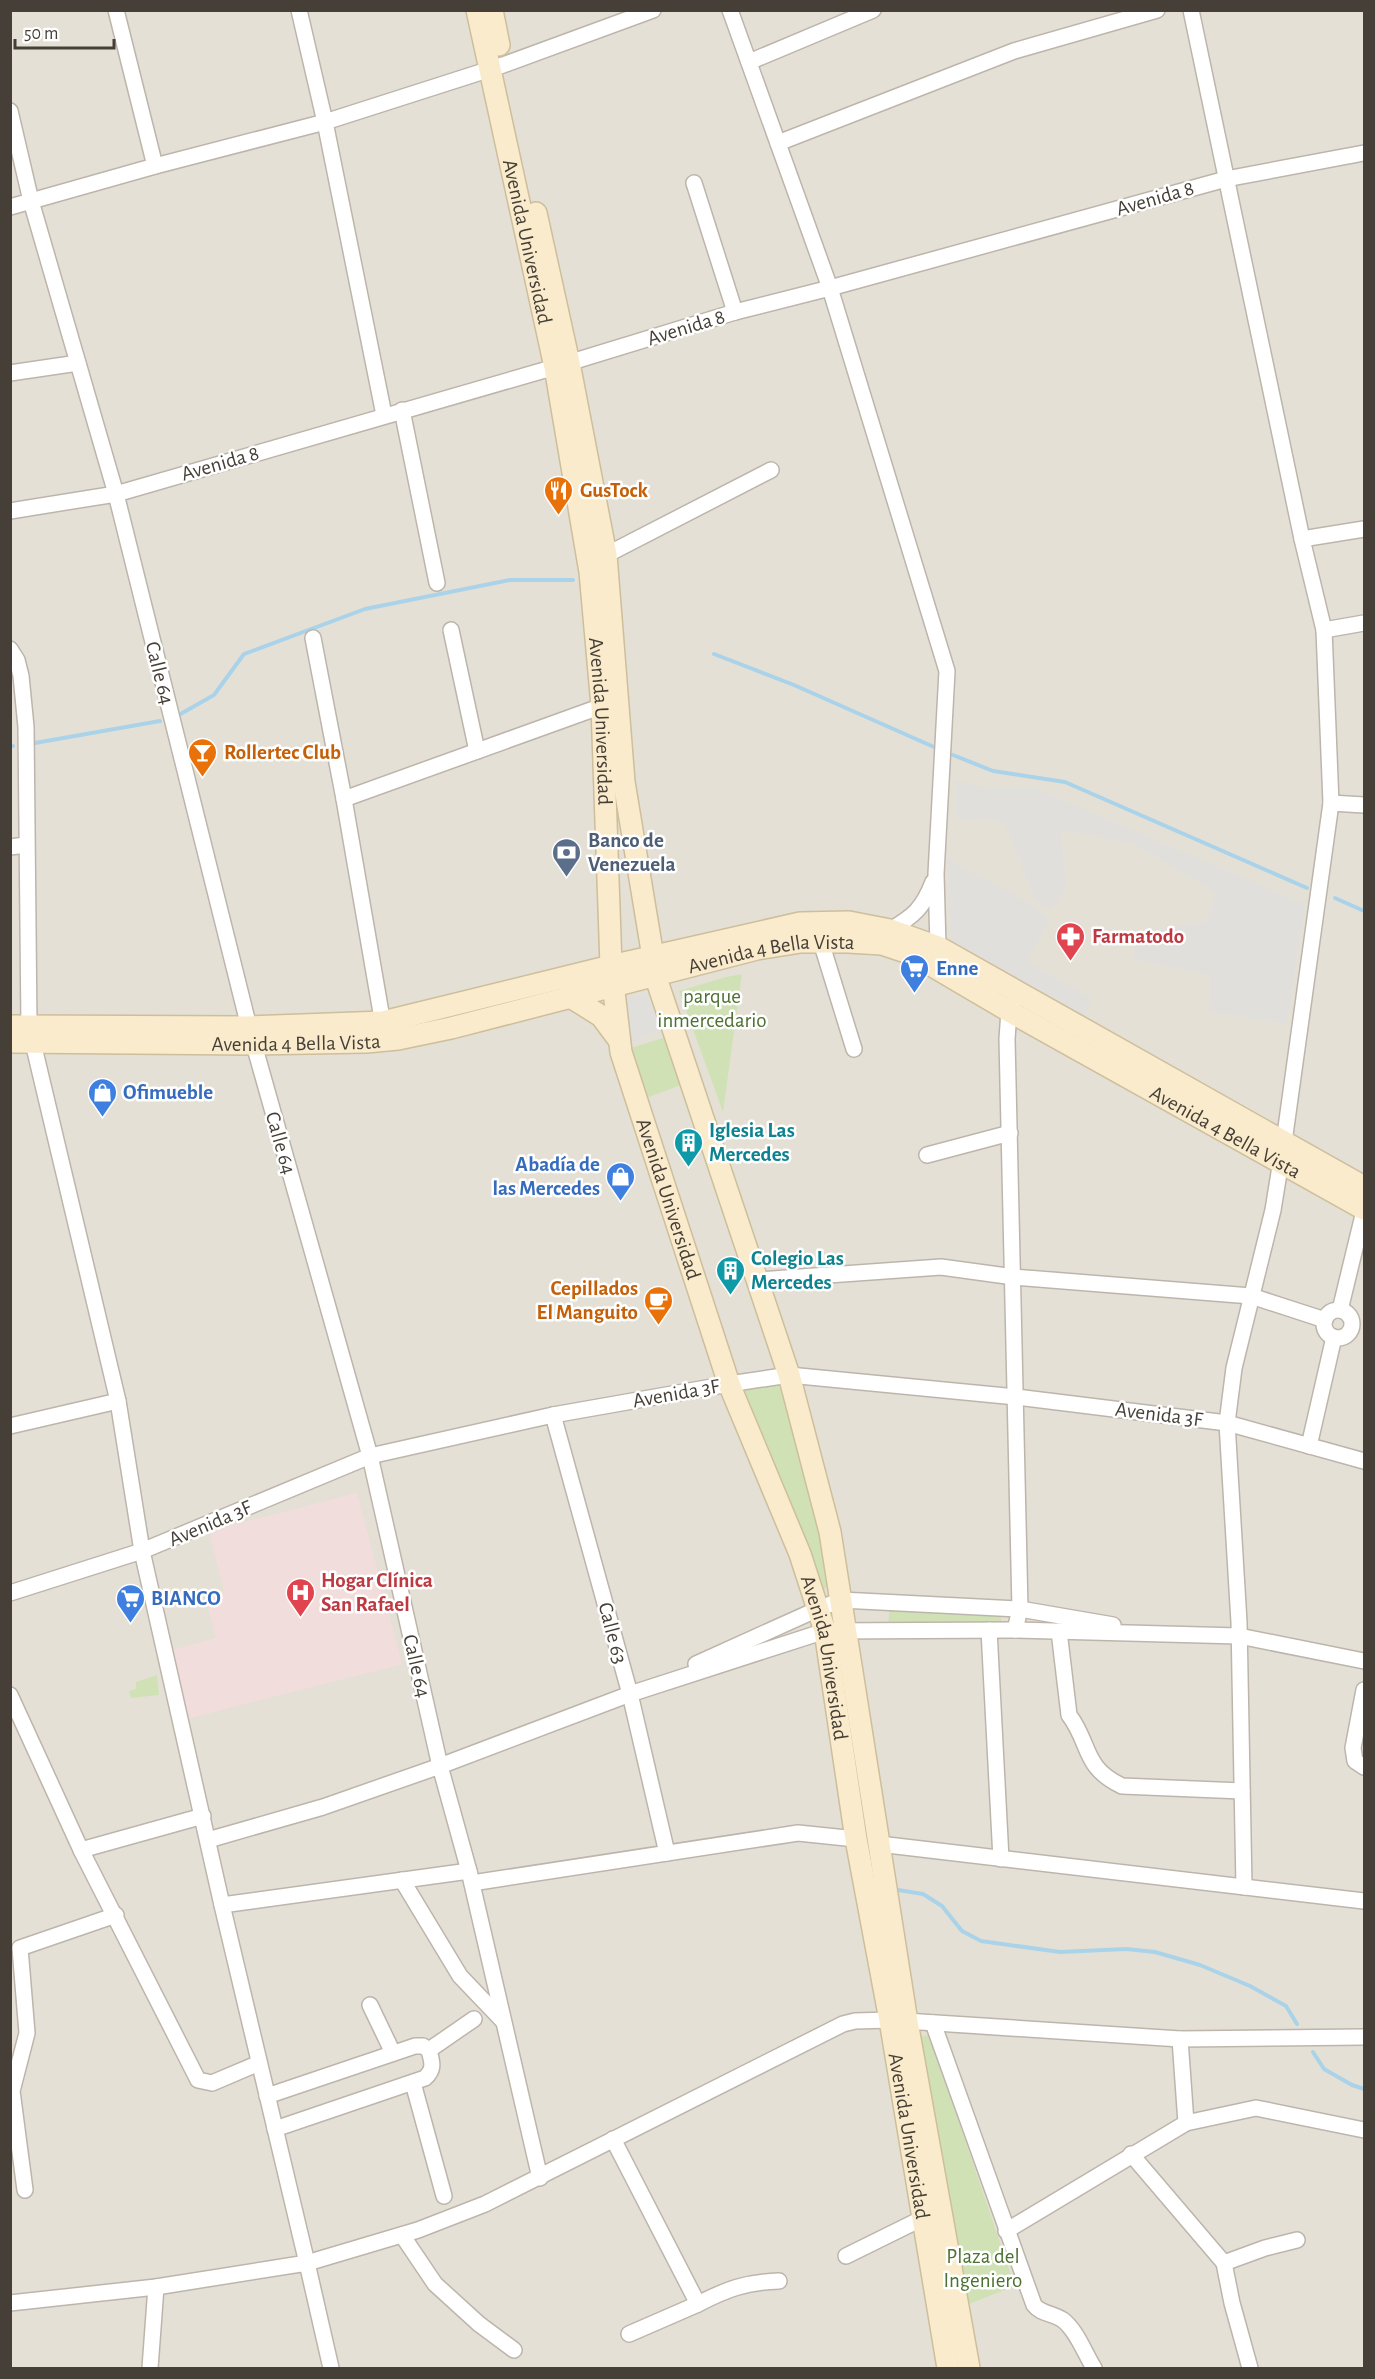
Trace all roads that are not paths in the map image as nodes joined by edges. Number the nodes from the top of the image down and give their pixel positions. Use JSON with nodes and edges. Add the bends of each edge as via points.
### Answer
{"nodes":[{"id":1,"x":116,"y":10,"type":"edge"},
{"id":2,"x":299,"y":10,"type":"edge"},
{"id":3,"x":477,"y":10,"type":"edge"},
{"id":4,"x":492,"y":10,"type":"edge"},
{"id":5,"x":653,"y":10,"type":"edge"},
{"id":6,"x":730,"y":10,"type":"edge"},
{"id":7,"x":873,"y":10,"type":"edge"},
{"id":8,"x":1157,"y":10,"type":"edge"},
{"id":9,"x":1191,"y":10,"type":"edge"},
{"id":10,"x":749,"y":62,"type":"junction"},
{"id":11,"x":496,"y":67,"type":"junction"},
{"id":12,"x":10,"y":111,"type":"edge"},
{"id":13,"x":325,"y":122,"type":"junction"},
{"id":14,"x":778,"y":143,"type":"junction"},
{"id":15,"x":1365,"y":153,"type":"edge"},
{"id":16,"x":155,"y":166,"type":"junction"},
{"id":17,"x":1226,"y":178,"type":"junction"},
{"id":18,"x":694,"y":183,"type":"dead end"},
{"id":19,"x":32,"y":201,"type":"junction"},
{"id":20,"x":10,"y":207,"type":"edge"},
{"id":21,"x":830,"y":288,"type":"junction"},
{"id":22,"x":735,"y":312,"type":"junction"},
{"id":23,"x":78,"y":363,"type":"junction"},
{"id":24,"x":562,"y":365,"type":"junction"},
{"id":25,"x":10,"y":373,"type":"edge"},
{"id":26,"x":402,"y":410,"type":"junction"},
{"id":27,"x":384,"y":415,"type":"junction"},
{"id":28,"x":771,"y":470,"type":"dead end"},
{"id":29,"x":116,"y":494,"type":"junction"},
{"id":30,"x":10,"y":511,"type":"edge"},
{"id":31,"x":1365,"y":529,"type":"edge"},
{"id":32,"x":1302,"y":539,"type":"junction"},
{"id":33,"x":606,"y":555,"type":"junction"},
{"id":34,"x":437,"y":583,"type":"dead end"},
{"id":35,"x":1365,"y":623,"type":"edge"},
{"id":36,"x":451,"y":630,"type":"dead end"},
{"id":37,"x":1324,"y":630,"type":"junction"},
{"id":38,"x":313,"y":638,"type":"dead end"},
{"id":39,"x":13,"y":657,"type":"edge"},
{"id":40,"x":602,"y":706,"type":"junction"},
{"id":41,"x":477,"y":751,"type":"junction"},
{"id":42,"x":344,"y":799,"type":"junction"},
{"id":43,"x":1331,"y":803,"type":"junction"},
{"id":44,"x":1365,"y":805,"type":"edge"},
{"id":45,"x":18,"y":846,"type":"edge"},
{"id":46,"x":936,"y":874,"type":"junction"},
{"id":47,"x":890,"y":930,"type":"junction"},
{"id":48,"x":821,"y":942,"type":"junction"},
{"id":49,"x":938,"y":947,"type":"junction"},
{"id":50,"x":655,"y":966,"type":"junction"},
{"id":51,"x":612,"y":975,"type":"junction"},
{"id":52,"x":569,"y":996,"type":"junction"},
{"id":53,"x":1014,"y":1002,"type":"junction"},
{"id":54,"x":24,"y":1031,"type":"edge"},
{"id":55,"x":384,"y":1031,"type":"junction"},
{"id":56,"x":251,"y":1035,"type":"junction"},
{"id":57,"x":620,"y":1041,"type":"junction"},
{"id":58,"x":10,"y":1042,"type":"edge"},
{"id":59,"x":854,"y":1049,"type":"dead end"},
{"id":60,"x":1010,"y":1133,"type":"junction"},
{"id":61,"x":1283,"y":1153,"type":"junction"},
{"id":62,"x":927,"y":1155,"type":"dead end"},
{"id":63,"x":1365,"y":1187,"type":"edge"},
{"id":64,"x":1365,"y":1210,"type":"edge"},
{"id":65,"x":1014,"y":1277,"type":"junction"},
{"id":66,"x":758,"y":1280,"type":"junction"},
{"id":67,"x":1251,"y":1296,"type":"junction"},
{"id":68,"x":1340,"y":1310,"type":"junction"},
{"id":69,"x":1324,"y":1320,"type":"junction"},
{"id":70,"x":1358,"y":1333,"type":"edge"},
{"id":71,"x":1334,"y":1337,"type":"junction"},
{"id":72,"x":789,"y":1376,"type":"junction"},
{"id":73,"x":729,"y":1384,"type":"junction"},
{"id":74,"x":1016,"y":1397,"type":"junction"},
{"id":75,"x":118,"y":1401,"type":"junction"},
{"id":76,"x":553,"y":1415,"type":"junction"},
{"id":77,"x":1227,"y":1423,"type":"junction"},
{"id":78,"x":10,"y":1426,"type":"edge"},
{"id":79,"x":1309,"y":1446,"type":"junction"},
{"id":80,"x":370,"y":1456,"type":"junction"},
{"id":81,"x":1365,"y":1461,"type":"edge"},
{"id":82,"x":142,"y":1551,"type":"junction"},
{"id":83,"x":10,"y":1593,"type":"edge"},
{"id":84,"x":841,"y":1600,"type":"junction"},
{"id":85,"x":818,"y":1609,"type":"junction"},
{"id":86,"x":1020,"y":1609,"type":"junction"},
{"id":87,"x":989,"y":1630,"type":"junction"},
{"id":88,"x":1015,"y":1630,"type":"junction"},
{"id":89,"x":835,"y":1631,"type":"junction"},
{"id":90,"x":1059,"y":1631,"type":"junction"},
{"id":91,"x":1161,"y":1633,"type":"junction"},
{"id":92,"x":1239,"y":1636,"type":"junction"},
{"id":93,"x":1365,"y":1661,"type":"edge"},
{"id":94,"x":1365,"y":1690,"type":"edge"},
{"id":95,"x":630,"y":1694,"type":"junction"},
{"id":96,"x":10,"y":1695,"type":"edge"},
{"id":97,"x":440,"y":1766,"type":"junction"},
{"id":98,"x":1365,"y":1767,"type":"edge"},
{"id":99,"x":1242,"y":1791,"type":"junction"},
{"id":100,"x":203,"y":1816,"type":"junction"},
{"id":101,"x":856,"y":1839,"type":"junction"},
{"id":102,"x":208,"y":1840,"type":"junction"},
{"id":103,"x":879,"y":1844,"type":"junction"},
{"id":104,"x":81,"y":1850,"type":"junction"},
{"id":105,"x":667,"y":1853,"type":"junction"},
{"id":106,"x":1001,"y":1859,"type":"junction"},
{"id":107,"x":471,"y":1877,"type":"junction"},
{"id":108,"x":402,"y":1880,"type":"junction"},
{"id":109,"x":1244,"y":1887,"type":"junction"},
{"id":110,"x":1365,"y":1902,"type":"edge"},
{"id":111,"x":222,"y":1905,"type":"junction"},
{"id":112,"x":116,"y":1915,"type":"junction"},
{"id":113,"x":370,"y":2005,"type":"dead end"},
{"id":114,"x":474,"y":2019,"type":"dead end"},
{"id":115,"x":899,"y":2021,"type":"junction"},
{"id":116,"x":504,"y":2022,"type":"junction"},
{"id":117,"x":933,"y":2023,"type":"junction"},
{"id":118,"x":1365,"y":2037,"type":"edge"},
{"id":119,"x":1180,"y":2039,"type":"junction"},
{"id":120,"x":429,"y":2050,"type":"junction"},
{"id":121,"x":393,"y":2053,"type":"junction"},
{"id":122,"x":259,"y":2063,"type":"junction"},
{"id":123,"x":413,"y":2083,"type":"junction"},
{"id":124,"x":267,"y":2096,"type":"junction"},
{"id":125,"x":1186,"y":2123,"type":"junction"},
{"id":126,"x":275,"y":2129,"type":"junction"},
{"id":127,"x":1365,"y":2130,"type":"edge"},
{"id":128,"x":613,"y":2139,"type":"junction"},
{"id":129,"x":1131,"y":2154,"type":"junction"},
{"id":130,"x":540,"y":2178,"type":"junction"},
{"id":131,"x":25,"y":2190,"type":"dead end"},
{"id":132,"x":444,"y":2196,"type":"dead end"},
{"id":133,"x":923,"y":2218,"type":"junction"},
{"id":134,"x":1006,"y":2231,"type":"junction"},
{"id":135,"x":402,"y":2235,"type":"junction"},
{"id":136,"x":1297,"y":2240,"type":"dead end"},
{"id":137,"x":846,"y":2256,"type":"dead end"},
{"id":138,"x":307,"y":2263,"type":"junction"},
{"id":139,"x":1224,"y":2263,"type":"junction"},
{"id":140,"x":779,"y":2281,"type":"dead end"},
{"id":141,"x":156,"y":2287,"type":"junction"},
{"id":142,"x":10,"y":2302,"type":"edge"},
{"id":143,"x":698,"y":2304,"type":"junction"},
{"id":144,"x":629,"y":2334,"type":"dead end"},
{"id":145,"x":514,"y":2350,"type":"dead end"},
{"id":146,"x":150,"y":2368,"type":"edge"},
{"id":147,"x":331,"y":2368,"type":"edge"},
{"id":148,"x":948,"y":2368,"type":"edge"},
{"id":149,"x":969,"y":2368,"type":"edge"},
{"id":150,"x":1094,"y":2368,"type":"edge"},
{"id":151,"x":1250,"y":2368,"type":"edge"}],
"edges":[{"from":1,"to":16,"type":"street"},
{"from":2,"to":13,"type":"street"},
{"from":3,"to":11,"type":"street","name":"Avenida Universidad"},
{"from":4,"to":11,"type":"street","name":"Avenida Universidad"},
{"from":5,"to":11,"type":"street"},
{"from":6,"to":10,"type":"street"},
{"from":7,"to":10,"type":"street"},
{"from":8,"to":14,"type":"street","via":[[1014,51]]},
{"from":9,"to":17,"type":"street"},
{"from":10,"to":14,"type":"street"},
{"from":11,"to":13,"type":"street"},
{"from":11,"to":24,"type":"street","name":"Avenida Universidad"},
{"from":12,"to":19,"type":"street","name":"Calle 64"},
{"from":13,"to":16,"type":"street"},
{"from":13,"to":27,"type":"street"},
{"from":14,"to":21,"type":"street"},
{"from":15,"to":17,"type":"street","name":"Avenida 8"},
{"from":16,"to":19,"type":"street"},
{"from":17,"to":21,"type":"street","name":"Avenida 8"},
{"from":17,"to":32,"type":"street"},
{"from":18,"to":22,"type":"street"},
{"from":19,"to":20,"type":"street"},
{"from":19,"to":23,"type":"street","name":"Calle 64"},
{"from":21,"to":22,"type":"street","name":"Avenida 8"},
{"from":21,"to":46,"type":"street","via":[[947,671]]},
{"from":22,"to":24,"type":"street","name":"Avenida 8"},
{"from":23,"to":25,"type":"street"},
{"from":23,"to":29,"type":"street","name":"Calle 64"},
{"from":24,"to":26,"type":"street","name":"Avenida 8"},
{"from":24,"to":33,"type":"street","name":"Avenida Universidad"},
{"from":24,"to":40,"type":"street","name":"Avenida Universidad","via":[[590,572]]},
{"from":26,"to":27,"type":"street","name":"Avenida 8"},
{"from":26,"to":34,"type":"street"},
{"from":27,"to":29,"type":"street","name":"Avenida 8"},
{"from":28,"to":33,"type":"street"},
{"from":29,"to":30,"type":"street","name":"Avenida 8"},
{"from":29,"to":56,"type":"street","name":"Calle 64"},
{"from":31,"to":32,"type":"street"},
{"from":32,"to":37,"type":"street"},
{"from":33,"to":50,"type":"street","name":"Avenida Universidad","via":[[624,782]]},
{"from":35,"to":37,"type":"street"},
{"from":36,"to":41,"type":"street"},
{"from":37,"to":43,"type":"street"},
{"from":38,"to":42,"type":"street"},
{"from":39,"to":45,"type":"street","via":[[27,727]]},
{"from":40,"to":41,"type":"street"},
{"from":40,"to":51,"type":"street","name":"Avenida Universidad"},
{"from":41,"to":42,"type":"street"},
{"from":42,"to":55,"type":"street"},
{"from":43,"to":44,"type":"street"},
{"from":43,"to":61,"type":"street"},
{"from":45,"to":54,"type":"street"},
{"from":46,"to":47,"type":"street","via":[[925,903]]},
{"from":46,"to":49,"type":"street"},
{"from":47,"to":49,"type":"street","name":"Avenida 4 Bella Vista"},
{"from":47,"to":50,"type":"street","name":"Avenida 4 Bella Vista","via":[[849,922],[800,923]]},
{"from":48,"to":50,"type":"street","name":"Avenida 4 Bella Vista"},
{"from":48,"to":53,"type":"street","name":"Avenida 4 Bella Vista","via":[[882,944]]},
{"from":48,"to":59,"type":"street"},
{"from":49,"to":53,"type":"street","name":"Avenida 4 Bella Vista"},
{"from":50,"to":51,"type":"street","name":"Avenida 4 Bella Vista"},
{"from":50,"to":66,"type":"street","name":"Avenida Universidad"},
{"from":51,"to":52,"type":"street","name":"Avenida 4 Bella Vista"},
{"from":51,"to":55,"type":"street","name":"Avenida 4 Bella Vista"},
{"from":51,"to":57,"type":"street","name":"Avenida Universidad"},
{"from":52,"to":55,"type":"street","name":"Avenida 4 Bella Vista","via":[[451,1028]]},
{"from":52,"to":57,"type":"street","via":[[601,1016]]},
{"from":53,"to":60,"type":"street","via":[[1007,1039]]},
{"from":53,"to":61,"type":"street","name":"Avenida 4 Bella Vista"},
{"from":54,"to":56,"type":"street","name":"Avenida 4 Bella Vista"},
{"from":54,"to":58,"type":"street","name":"Avenida 4 Bella Vista"},
{"from":54,"to":75,"type":"street"},
{"from":55,"to":56,"type":"street","name":"Avenida 4 Bella Vista"},
{"from":56,"to":80,"type":"street","name":"Calle 64"},
{"from":57,"to":73,"type":"street","name":"Avenida Universidad"},
{"from":60,"to":62,"type":"street"},
{"from":60,"to":65,"type":"street"},
{"from":61,"to":63,"type":"street","name":"Avenida 4 Bella Vista"},
{"from":61,"to":64,"type":"street","name":"Avenida 4 Bella Vista"},
{"from":61,"to":67,"type":"street"},
{"from":64,"to":68,"type":"street"},
{"from":65,"to":66,"type":"street","via":[[941,1267]]},
{"from":65,"to":67,"type":"street"},
{"from":65,"to":74,"type":"street"},
{"from":66,"to":72,"type":"street","name":"Avenida Universidad"},
{"from":67,"to":69,"type":"street"},
{"from":67,"to":77,"type":"street","via":[[1234,1368]]},
{"from":68,"to":69,"type":"street"},
{"from":68,"to":70,"type":"street","via":[[1351,1317]]},
{"from":69,"to":71,"type":"street","via":[[1328,1334]]},
{"from":70,"to":71,"type":"street"},
{"from":71,"to":79,"type":"street"},
{"from":72,"to":73,"type":"street","name":"Avenida 3F"},
{"from":72,"to":74,"type":"street","name":"Avenida 3F"},
{"from":72,"to":84,"type":"street","name":"Avenida Universidad","via":[[830,1532]]},
{"from":73,"to":76,"type":"street","name":"Avenida 3F"},
{"from":73,"to":85,"type":"street","name":"Avenida Universidad","via":[[800,1554]]},
{"from":74,"to":77,"type":"street","name":"Avenida 3F"},
{"from":74,"to":86,"type":"street"},
{"from":75,"to":78,"type":"street"},
{"from":75,"to":82,"type":"street"},
{"from":76,"to":80,"type":"street","name":"Avenida 3F"},
{"from":76,"to":95,"type":"street","name":"Calle 63"},
{"from":77,"to":79,"type":"street","name":"Avenida 3F"},
{"from":77,"to":92,"type":"street"},
{"from":79,"to":81,"type":"street","name":"Avenida 3F"},
{"from":80,"to":82,"type":"street","name":"Avenida 3F"},
{"from":80,"to":97,"type":"street","name":"Calle 64"},
{"from":82,"to":83,"type":"street","name":"Avenida 3F"},
{"from":82,"to":100,"type":"street"},
{"from":84,"to":85,"type":"street"},
{"from":84,"to":86,"type":"street"},
{"from":84,"to":89,"type":"street","name":"Avenida Universidad"},
{"from":85,"to":89,"type":"street","name":"Avenida Universidad"},
{"from":85,"to":95,"type":"street"},
{"from":86,"to":88,"type":"street"},
{"from":86,"to":91,"type":"street"},
{"from":87,"to":88,"type":"street"},
{"from":87,"to":89,"type":"street"},
{"from":87,"to":106,"type":"street"},
{"from":88,"to":90,"type":"street"},
{"from":89,"to":95,"type":"street"},
{"from":89,"to":101,"type":"street","name":"Avenida Universidad"},
{"from":89,"to":103,"type":"street","name":"Avenida Universidad"},
{"from":90,"to":91,"type":"street"},
{"from":90,"to":99,"type":"street","via":[[1069,1715],[1088,1757],[1108,1779],[1122,1786]]},
{"from":91,"to":92,"type":"street"},
{"from":92,"to":93,"type":"street"},
{"from":92,"to":99,"type":"street"},
{"from":94,"to":98,"type":"street","via":[[1353,1748],[1354,1761]]},
{"from":95,"to":97,"type":"street"},
{"from":95,"to":105,"type":"street","name":"Calle 63"},
{"from":96,"to":104,"type":"street"},
{"from":97,"to":102,"type":"street","via":[[323,1807]]},
{"from":97,"to":107,"type":"street","name":"Calle 64"},
{"from":99,"to":109,"type":"street"},
{"from":100,"to":102,"type":"street"},
{"from":100,"to":104,"type":"street"},
{"from":101,"to":105,"type":"street","via":[[798,1833]]},
{"from":101,"to":115,"type":"street","name":"Avenida Universidad"},
{"from":102,"to":111,"type":"street"},
{"from":103,"to":106,"type":"street"},
{"from":103,"to":115,"type":"street","name":"Avenida Universidad"},
{"from":104,"to":112,"type":"street"},
{"from":105,"to":107,"type":"street"},
{"from":106,"to":109,"type":"street"},
{"from":107,"to":108,"type":"street"},
{"from":107,"to":116,"type":"street","name":"Calle 64"},
{"from":108,"to":111,"type":"street"},
{"from":108,"to":116,"type":"street","via":[[460,1976]]},
{"from":109,"to":110,"type":"street"},
{"from":111,"to":122,"type":"street"},
{"from":112,"to":122,"type":"street","via":[[198,2080],[212,2083]]},
{"from":112,"to":131,"type":"street","via":[[20,1948],[27,2033],[12,2091]]},
{"from":113,"to":121,"type":"street"},
{"from":114,"to":120,"type":"street"},
{"from":115,"to":117,"type":"street"},
{"from":115,"to":128,"type":"street","via":[[843,2024]]},
{"from":115,"to":133,"type":"street","name":"Avenida Universidad"},
{"from":115,"to":149,"type":"street","name":"Avenida Universidad"},
{"from":116,"to":130,"type":"street","name":"Calle 64"},
{"from":117,"to":119,"type":"street"},
{"from":117,"to":134,"type":"street"},
{"from":118,"to":119,"type":"street"},
{"from":119,"to":125,"type":"street"},
{"from":120,"to":121,"type":"street","via":[[415,2046]]},
{"from":120,"to":123,"type":"street","via":[[431,2072]]},
{"from":121,"to":124,"type":"street"},
{"from":122,"to":124,"type":"street"},
{"from":123,"to":126,"type":"street"},
{"from":123,"to":132,"type":"street"},
{"from":124,"to":126,"type":"street"},
{"from":125,"to":127,"type":"street","via":[[1256,2108]]},
{"from":125,"to":129,"type":"street"},
{"from":126,"to":138,"type":"street"},
{"from":128,"to":130,"type":"street"},
{"from":128,"to":143,"type":"street"},
{"from":129,"to":134,"type":"street"},
{"from":129,"to":139,"type":"street"},
{"from":130,"to":135,"type":"street","via":[[485,2204]]},
{"from":133,"to":137,"type":"street"},
{"from":133,"to":148,"type":"street","name":"Avenida Universidad"},
{"from":134,"to":150,"type":"street","via":[[1034,2305],[1038,2311],[1069,2326]]},
{"from":135,"to":138,"type":"street"},
{"from":135,"to":145,"type":"street","via":[[435,2284]]},
{"from":136,"to":139,"type":"street"},
{"from":138,"to":141,"type":"street"},
{"from":138,"to":147,"type":"street"},
{"from":139,"to":151,"type":"street"},
{"from":140,"to":143,"type":"street","via":[[729,2288]]},
{"from":141,"to":142,"type":"street"},
{"from":141,"to":146,"type":"street"},
{"from":143,"to":144,"type":"street"}]}
